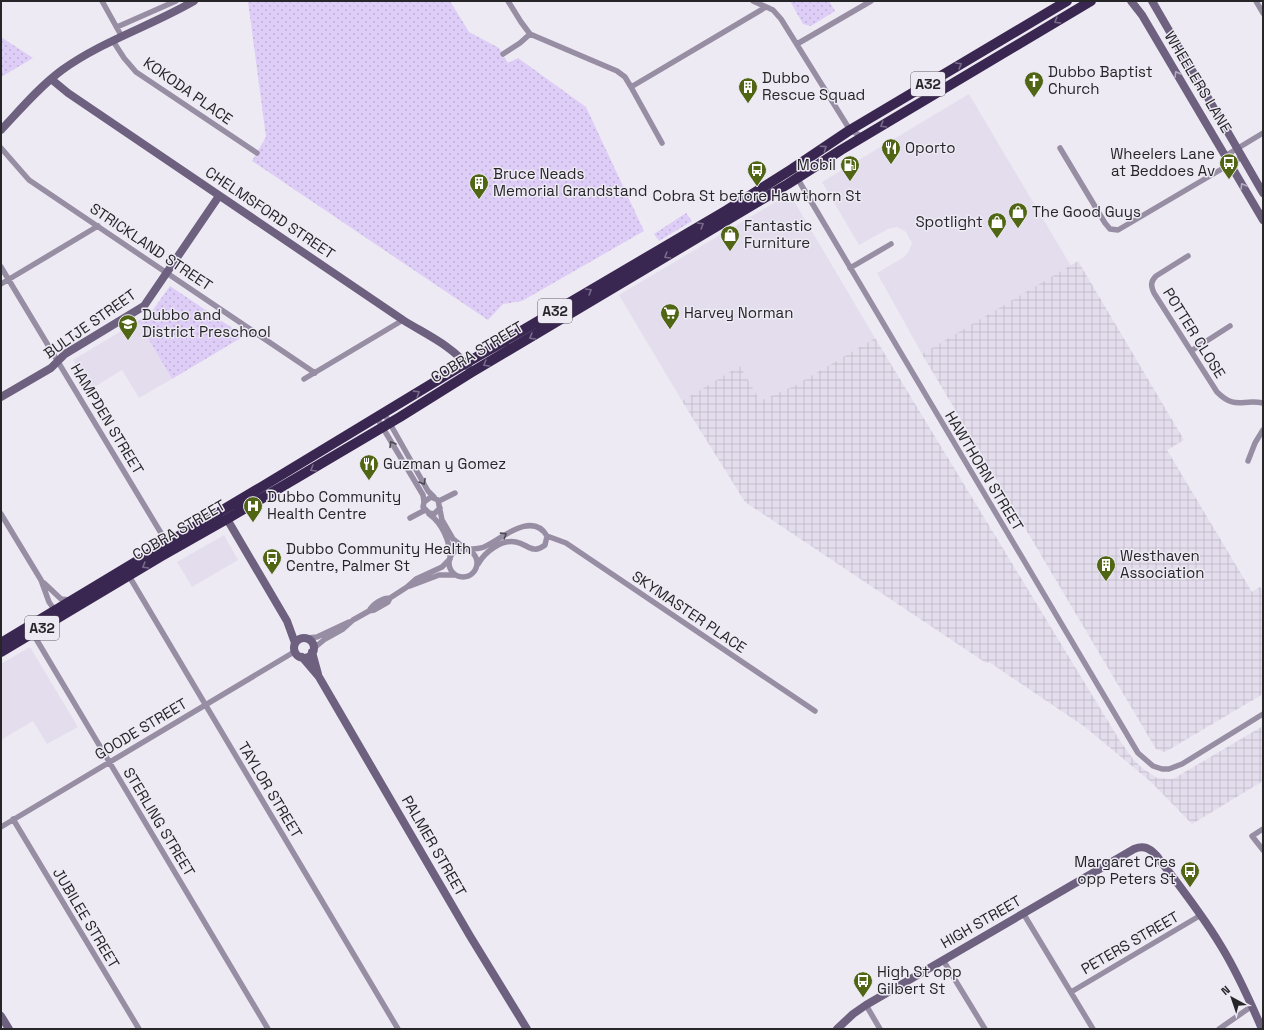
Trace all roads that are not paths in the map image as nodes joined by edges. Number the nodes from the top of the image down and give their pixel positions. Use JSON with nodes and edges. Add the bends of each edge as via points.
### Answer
{"nodes":[{"id":1,"x":102,"y":1,"type":"edge"},
{"id":2,"x":176,"y":1,"type":"edge"},
{"id":3,"x":194,"y":1,"type":"edge"},
{"id":4,"x":508,"y":1,"type":"edge"},
{"id":5,"x":753,"y":1,"type":"edge"},
{"id":6,"x":871,"y":1,"type":"edge"},
{"id":7,"x":1067,"y":1,"type":"edge"},
{"id":8,"x":1091,"y":1,"type":"edge"},
{"id":9,"x":1131,"y":1,"type":"edge"},
{"id":10,"x":1152,"y":1,"type":"edge"},
{"id":11,"x":1256,"y":1,"type":"edge"},
{"id":12,"x":766,"y":7,"type":"junction"},
{"id":13,"x":1263,"y":13,"type":"edge"},
{"id":14,"x":117,"y":27,"type":"junction"},
{"id":15,"x":530,"y":34,"type":"junction"},
{"id":16,"x":122,"y":37,"type":"junction"},
{"id":17,"x":113,"y":41,"type":"junction"},
{"id":18,"x":798,"y":44,"type":"junction"},
{"id":19,"x":503,"y":54,"type":"dead end"},
{"id":20,"x":51,"y":79,"type":"junction"},
{"id":21,"x":631,"y":86,"type":"junction"},
{"id":22,"x":1,"y":130,"type":"edge"},
{"id":23,"x":850,"y":130,"type":"junction"},
{"id":24,"x":1263,"y":133,"type":"edge"},
{"id":25,"x":863,"y":137,"type":"junction"},
{"id":26,"x":662,"y":143,"type":"dead end"},
{"id":27,"x":1,"y":148,"type":"edge"},
{"id":28,"x":1060,"y":148,"type":"dead end"},
{"id":29,"x":1237,"y":149,"type":"junction"},
{"id":30,"x":257,"y":153,"type":"dead end"},
{"id":31,"x":1225,"y":156,"type":"junction"},
{"id":32,"x":1242,"y":157,"type":"junction"},
{"id":33,"x":1230,"y":164,"type":"junction"},
{"id":34,"x":792,"y":169,"type":"junction"},
{"id":35,"x":797,"y":179,"type":"junction"},
{"id":36,"x":1263,"y":193,"type":"edge"},
{"id":37,"x":219,"y":196,"type":"junction"},
{"id":38,"x":1263,"y":220,"type":"edge"},
{"id":39,"x":98,"y":226,"type":"junction"},
{"id":40,"x":892,"y":244,"type":"dead end"},
{"id":41,"x":1188,"y":256,"type":"dead end"},
{"id":42,"x":1,"y":267,"type":"edge"},
{"id":43,"x":850,"y":268,"type":"junction"},
{"id":44,"x":167,"y":273,"type":"junction"},
{"id":45,"x":9,"y":279,"type":"junction"},
{"id":46,"x":1,"y":284,"type":"edge"},
{"id":47,"x":403,"y":320,"type":"junction"},
{"id":48,"x":1230,"y":326,"type":"dead end"},
{"id":49,"x":1191,"y":351,"type":"junction"},
{"id":50,"x":58,"y":361,"type":"junction"},
{"id":51,"x":466,"y":363,"type":"junction"},
{"id":52,"x":315,"y":372,"type":"junction"},
{"id":53,"x":472,"y":372,"type":"junction"},
{"id":54,"x":304,"y":379,"type":"dead end"},
{"id":55,"x":1,"y":397,"type":"edge"},
{"id":56,"x":1263,"y":403,"type":"edge"},
{"id":57,"x":380,"y":416,"type":"junction"},
{"id":58,"x":386,"y":426,"type":"junction"},
{"id":59,"x":1263,"y":430,"type":"edge"},
{"id":60,"x":1248,"y":461,"type":"dead end"},
{"id":61,"x":455,"y":493,"type":"dead end"},
{"id":62,"x":434,"y":497,"type":"junction"},
{"id":63,"x":439,"y":501,"type":"junction"},
{"id":64,"x":424,"y":502,"type":"junction"},
{"id":65,"x":440,"y":508,"type":"junction"},
{"id":66,"x":427,"y":512,"type":"junction"},
{"id":67,"x":1,"y":514,"type":"edge"},
{"id":68,"x":410,"y":518,"type":"dead end"},
{"id":69,"x":227,"y":520,"type":"junction"},
{"id":70,"x":202,"y":523,"type":"junction"},
{"id":71,"x":212,"y":527,"type":"junction"},
{"id":72,"x":547,"y":536,"type":"junction"},
{"id":73,"x":167,"y":543,"type":"junction"},
{"id":74,"x":466,"y":549,"type":"junction"},
{"id":75,"x":160,"y":557,"type":"junction"},
{"id":76,"x":450,"y":558,"type":"junction"},
{"id":77,"x":478,"y":564,"type":"junction"},
{"id":78,"x":115,"y":575,"type":"junction"},
{"id":79,"x":455,"y":575,"type":"junction"},
{"id":80,"x":129,"y":576,"type":"junction"},
{"id":81,"x":41,"y":580,"type":"junction"},
{"id":82,"x":407,"y":587,"type":"junction"},
{"id":83,"x":78,"y":601,"type":"junction"},
{"id":84,"x":55,"y":611,"type":"junction"},
{"id":85,"x":353,"y":620,"type":"junction"},
{"id":86,"x":287,"y":621,"type":"junction"},
{"id":87,"x":31,"y":630,"type":"junction"},
{"id":88,"x":305,"y":638,"type":"junction"},
{"id":89,"x":295,"y":642,"type":"junction"},
{"id":90,"x":1,"y":643,"type":"edge"},
{"id":91,"x":313,"y":650,"type":"junction"},
{"id":92,"x":1,"y":652,"type":"edge"},
{"id":93,"x":294,"y":652,"type":"junction"},
{"id":94,"x":302,"y":658,"type":"junction"},
{"id":95,"x":319,"y":677,"type":"junction"},
{"id":96,"x":205,"y":704,"type":"junction"},
{"id":97,"x":815,"y":711,"type":"dead end"},
{"id":98,"x":1263,"y":714,"type":"edge"},
{"id":99,"x":109,"y":762,"type":"junction"},
{"id":100,"x":13,"y":819,"type":"junction"},
{"id":101,"x":1,"y":827,"type":"edge"},
{"id":102,"x":1263,"y":829,"type":"edge"},
{"id":103,"x":1263,"y":850,"type":"edge"},
{"id":104,"x":1023,"y":913,"type":"junction"},
{"id":105,"x":1201,"y":916,"type":"junction"},
{"id":106,"x":943,"y":960,"type":"junction"},
{"id":107,"x":1071,"y":992,"type":"junction"},
{"id":108,"x":866,"y":1005,"type":"junction"},
{"id":109,"x":1252,"y":1006,"type":"junction"},
{"id":110,"x":1,"y":1016,"type":"edge"},
{"id":111,"x":9,"y":1029,"type":"edge"},
{"id":112,"x":139,"y":1029,"type":"edge"},
{"id":113,"x":268,"y":1029,"type":"edge"},
{"id":114,"x":398,"y":1029,"type":"edge"},
{"id":115,"x":526,"y":1029,"type":"edge"},
{"id":116,"x":837,"y":1029,"type":"edge"},
{"id":117,"x":880,"y":1029,"type":"edge"},
{"id":118,"x":985,"y":1029,"type":"edge"},
{"id":119,"x":1093,"y":1029,"type":"edge"},
{"id":120,"x":1219,"y":1029,"type":"edge"},
{"id":121,"x":1262,"y":1029,"type":"edge"}],
"edges":[{"from":1,"to":14,"type":"street"},
{"from":2,"to":14,"type":"street"},
{"from":3,"to":16,"type":"street"},
{"from":4,"to":15,"type":"street"},
{"from":5,"to":12,"type":"street"},
{"from":6,"to":18,"type":"street"},
{"from":23,"to":7,"type":"highway","name":"COBRA STREET","number":"A32","one_way":true},
{"from":8,"to":25,"type":"highway","name":"COBRA STREET","number":"A32","one_way":true},
{"from":31,"to":9,"type":"street","name":"WHEELERS LANE","one_way":true,"via":[[1142,15]]},
{"from":10,"to":29,"type":"street","name":"WHEELERS LANE"},
{"from":11,"to":13,"type":"street"},
{"from":12,"to":18,"type":"street","via":[[773,10],[781,19]]},
{"from":12,"to":21,"type":"street"},
{"from":14,"to":16,"type":"street"},
{"from":15,"to":19,"type":"street"},
{"from":15,"to":21,"type":"street","via":[[617,71]]},
{"from":16,"to":17,"type":"street"},
{"from":17,"to":20,"type":"street","via":[[73,63]]},
{"from":17,"to":30,"type":"street","name":"KOKODA PLACE","via":[[136,72]]},
{"from":18,"to":23,"type":"street"},
{"from":20,"to":22,"type":"street"},
{"from":20,"to":37,"type":"street","name":"CHELMSFORD STREET"},
{"from":21,"to":26,"type":"street"},
{"from":23,"to":25,"type":"street"},
{"from":34,"to":23,"type":"highway","name":"COBRA STREET","number":"A32","one_way":true},
{"from":24,"to":29,"type":"street"},
{"from":25,"to":35,"type":"highway","name":"COBRA STREET","number":"A32"},
{"from":27,"to":39,"type":"street","name":"STRICKLAND STREET","via":[[29,180]]},
{"from":28,"to":33,"type":"street","via":[[1105,223],[1110,229],[1118,230]]},
{"from":29,"to":31,"type":"street"},
{"from":29,"to":32,"type":"street","name":"WHEELERS LANE"},
{"from":31,"to":33,"type":"street","name":"WHEELERS LANE"},
{"from":32,"to":33,"type":"street"},
{"from":32,"to":36,"type":"street","name":"WHEELERS LANE"},
{"from":38,"to":33,"type":"street","name":"WHEELERS LANE","one_way":true},
{"from":34,"to":35,"type":"street","name":"HAWTHORN STREET"},
{"from":51,"to":34,"type":"highway","name":"COBRA STREET","number":"A32","one_way":true},
{"from":35,"to":43,"type":"street","name":"HAWTHORN STREET"},
{"from":35,"to":53,"type":"highway","name":"COBRA STREET","number":"A32","one_way":true},
{"from":37,"to":44,"type":"street","name":"BULTJE STREET"},
{"from":37,"to":47,"type":"street","name":"CHELMSFORD STREET"},
{"from":39,"to":44,"type":"street","name":"STRICKLAND STREET"},
{"from":39,"to":45,"type":"street"},
{"from":40,"to":43,"type":"street"},
{"from":41,"to":49,"type":"street","name":"POTTER CLOSE","via":[[1156,276],[1151,286]]},
{"from":42,"to":45,"type":"street","name":"HAMPDEN STREET"},
{"from":43,"to":98,"type":"street","name":"HAWTHORN STREET","via":[[1138,753],[1154,766],[1169,770]]},
{"from":44,"to":50,"type":"street","name":"BULTJE STREET","via":[[144,306]]},
{"from":44,"to":52,"type":"street","name":"STRICKLAND STREET"},
{"from":45,"to":46,"type":"street"},
{"from":45,"to":50,"type":"street","name":"HAMPDEN STREET"},
{"from":47,"to":51,"type":"street","name":"CHELMSFORD STREET"},
{"from":47,"to":52,"type":"street"},
{"from":48,"to":49,"type":"street"},
{"from":49,"to":56,"type":"street","name":"POTTER CLOSE","via":[[1212,386],[1223,398],[1237,404]]},
{"from":50,"to":55,"type":"street","name":"BULTJE STREET","via":[[51,368]]},
{"from":50,"to":73,"type":"street","name":"HAMPDEN STREET"},
{"from":51,"to":53,"type":"street","name":"CHELMSFORD STREET"},
{"from":57,"to":51,"type":"highway","name":"COBRA STREET","number":"A32","one_way":true},
{"from":52,"to":54,"type":"street"},
{"from":53,"to":58,"type":"highway","name":"COBRA STREET","number":"A32"},
{"from":57,"to":58,"type":"street"},
{"from":57,"to":58,"type":"street"},
{"from":57,"to":70,"type":"highway","name":"COBRA STREET","number":"A32"},
{"from":58,"to":62,"type":"street","one_way":true},
{"from":64,"to":58,"type":"street","one_way":true,"via":[[423,495]]},
{"from":58,"to":69,"type":"highway","name":"COBRA STREET","number":"A32","one_way":true},
{"from":59,"to":60,"type":"street"},
{"from":61,"to":63,"type":"street"},
{"from":62,"to":63,"type":"street"},
{"from":62,"to":64,"type":"street"},
{"from":63,"to":65,"type":"street"},
{"from":64,"to":66,"type":"street"},
{"from":65,"to":66,"type":"street","via":[[434,514]]},
{"from":65,"to":74,"type":"street","via":[[442,520],[455,542]]},
{"from":66,"to":68,"type":"street"},
{"from":66,"to":76,"type":"street","via":[[435,518],[447,538]]},
{"from":67,"to":81,"type":"street"},
{"from":69,"to":70,"type":"highway","via":[[217,516]]},
{"from":69,"to":71,"type":"highway","name":"COBRA STREET","number":"A32"},
{"from":69,"to":86,"type":"street"},
{"from":70,"to":73,"type":"highway","name":"COBRA STREET","number":"A32"},
{"from":71,"to":73,"type":"highway","via":[[175,544]]},
{"from":71,"to":75,"type":"highway","name":"COBRA STREET","number":"A32"},
{"from":74,"to":72,"type":"street","name":"SKYMASTER PLACE","one_way":true,"via":[[484,546],[514,529],[524,527],[537,527]]},
{"from":72,"to":77,"type":"street","via":[[544,545],[537,549],[511,541],[501,544],[485,554]]},
{"from":72,"to":97,"type":"street","name":"SKYMASTER PLACE","via":[[566,543]]},
{"from":73,"to":75,"type":"highway","via":[[166,551]]},
{"from":73,"to":78,"type":"highway","name":"COBRA STREET","number":"A32"},
{"from":74,"to":76,"type":"street","via":[[456,551]]},
{"from":74,"to":77,"type":"street","via":[[476,555]]},
{"from":75,"to":80,"type":"highway","name":"COBRA STREET","number":"A32","one_way":true},
{"from":76,"to":79,"type":"street","via":[[450,568]]},
{"from":76,"to":82,"type":"street","via":[[442,566],[416,579]]},
{"from":77,"to":79,"type":"street","via":[[472,575]]},
{"from":78,"to":80,"type":"street"},
{"from":78,"to":83,"type":"highway","name":"COBRA STREET","number":"A32"},
{"from":79,"to":82,"type":"street","via":[[439,575]]},
{"from":80,"to":83,"type":"highway","name":"COBRA STREET","number":"A32"},
{"from":80,"to":96,"type":"street","name":"TAYLOR STREET"},
{"from":81,"to":83,"type":"street","via":[[61,599]]},
{"from":81,"to":84,"type":"street"},
{"from":82,"to":85,"type":"street","via":[[388,602]]},
{"from":83,"to":84,"type":"highway","name":"COBRA STREET","number":"A32"},
{"from":83,"to":87,"type":"highway","name":"COBRA STREET","number":"A32"},
{"from":84,"to":87,"type":"highway","name":"COBRA STREET","number":"A32"},
{"from":85,"to":88,"type":"street","via":[[317,637]]},
{"from":85,"to":91,"type":"street"},
{"from":86,"to":88,"type":"street"},
{"from":86,"to":89,"type":"street"},
{"from":87,"to":90,"type":"highway","name":"COBRA STREET","number":"A32"},
{"from":87,"to":92,"type":"highway","name":"COBRA STREET","number":"A32"},
{"from":87,"to":99,"type":"street","name":"STERLING STREET"},
{"from":88,"to":89,"type":"street"},
{"from":88,"to":91,"type":"street","via":[[313,644]]},
{"from":89,"to":93,"type":"street"},
{"from":91,"to":94,"type":"street","via":[[309,656]]},
{"from":91,"to":95,"type":"street","name":"PALMER STREET"},
{"from":93,"to":94,"type":"street"},
{"from":93,"to":96,"type":"street","name":"GOODE STREET"},
{"from":94,"to":95,"type":"street","name":"PALMER STREET"},
{"from":95,"to":115,"type":"street","name":"PALMER STREET"},
{"from":96,"to":99,"type":"street","name":"GOODE STREET"},
{"from":96,"to":114,"type":"street","name":"TAYLOR STREET"},
{"from":99,"to":100,"type":"street","name":"GOODE STREET"},
{"from":99,"to":113,"type":"street","name":"STERLING STREET"},
{"from":100,"to":101,"type":"street","name":"GOODE STREET"},
{"from":100,"to":112,"type":"street","name":"JUBILEE STREET"},
{"from":102,"to":103,"type":"street","via":[[1252,836]]},
{"from":104,"to":105,"type":"street","name":"HIGH STREET","via":[[1143,846],[1156,855]]},
{"from":104,"to":106,"type":"street","name":"HIGH STREET"},
{"from":104,"to":107,"type":"street"},
{"from":105,"to":107,"type":"street","name":"PETERS STREET"},
{"from":105,"to":109,"type":"street","via":[[1221,947]]},
{"from":106,"to":108,"type":"street","name":"HIGH STREET"},
{"from":106,"to":118,"type":"street"},
{"from":107,"to":119,"type":"street"},
{"from":108,"to":116,"type":"street","name":"HIGH STREET"},
{"from":108,"to":117,"type":"street"},
{"from":109,"to":120,"type":"street"},
{"from":109,"to":121,"type":"street"},
{"from":110,"to":111,"type":"street"}]}
